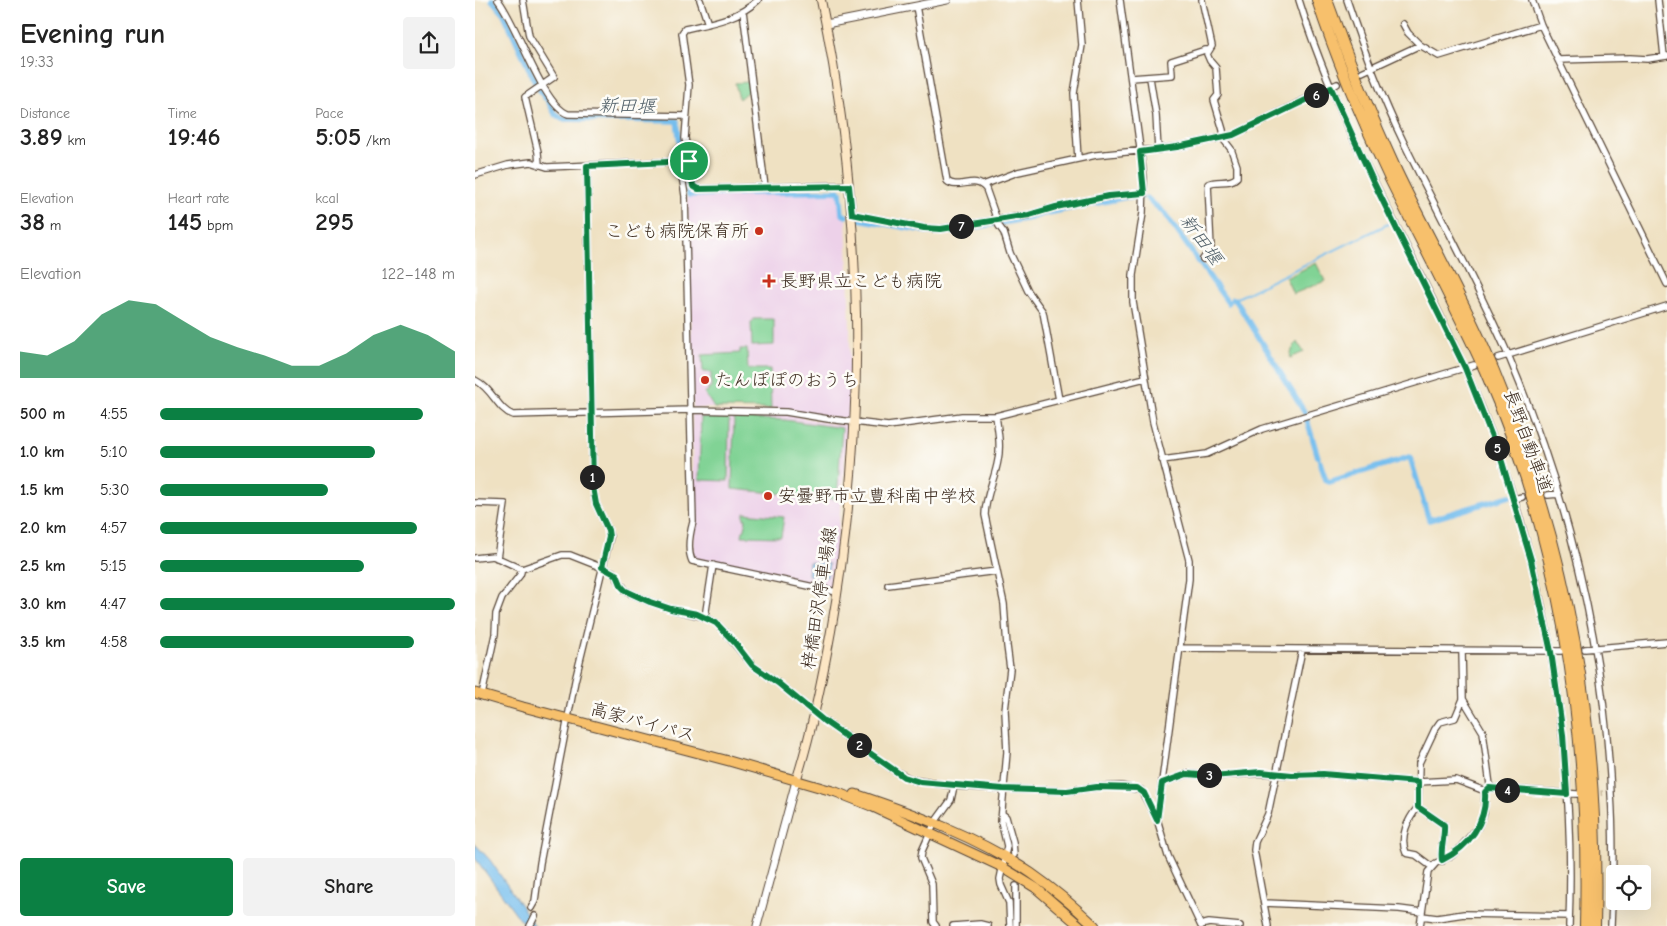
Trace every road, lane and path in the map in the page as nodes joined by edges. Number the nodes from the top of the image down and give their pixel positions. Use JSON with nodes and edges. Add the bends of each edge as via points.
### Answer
{"nodes":[{"id":1,"x":498,"y":0,"type":"edge"},
{"id":2,"x":523,"y":0,"type":"edge"},
{"id":3,"x":700,"y":0,"type":"edge"},
{"id":4,"x":758,"y":0,"type":"edge"},
{"id":5,"x":821,"y":0,"type":"edge"},
{"id":6,"x":947,"y":0,"type":"edge"},
{"id":7,"x":1078,"y":0,"type":"edge"},
{"id":8,"x":1120,"y":0,"type":"edge"},
{"id":9,"x":1202,"y":0,"type":"edge"},
{"id":10,"x":1299,"y":0,"type":"edge"},
{"id":11,"x":1317,"y":0,"type":"edge"},
{"id":12,"x":1327,"y":0,"type":"edge"},
{"id":13,"x":1347,"y":0,"type":"edge"},
{"id":14,"x":1532,"y":0,"type":"edge"},
{"id":15,"x":1658,"y":0,"type":"edge"},
{"id":16,"x":916,"y":6,"type":"junction"},
{"id":17,"x":743,"y":11,"type":"junction"},
{"id":18,"x":708,"y":24,"type":"junction"},
{"id":19,"x":826,"y":24,"type":"junction"},
{"id":20,"x":1403,"y":24,"type":"dead end"},
{"id":21,"x":1541,"y":26,"type":"junction"},
{"id":22,"x":1420,"y":45,"type":"junction"},
{"id":23,"x":1209,"y":50,"type":"junction"},
{"id":24,"x":1666,"y":56,"type":"edge"},
{"id":25,"x":1558,"y":60,"type":"junction"},
{"id":26,"x":1371,"y":68,"type":"junction"},
{"id":27,"x":1362,"y":72,"type":"dead end"},
{"id":28,"x":1131,"y":78,"type":"junction"},
{"id":29,"x":1150,"y":78,"type":"junction"},
{"id":30,"x":1337,"y":84,"type":"dead end"},
{"id":31,"x":543,"y":85,"type":"junction"},
{"id":32,"x":1331,"y":88,"type":"junction"},
{"id":33,"x":686,"y":116,"type":"junction"},
{"id":34,"x":1224,"y":137,"type":"junction"},
{"id":35,"x":1158,"y":150,"type":"junction"},
{"id":36,"x":1140,"y":152,"type":"junction"},
{"id":37,"x":1078,"y":159,"type":"junction"},
{"id":38,"x":689,"y":161,"type":"junction"},
{"id":39,"x":680,"y":162,"type":"junction"},
{"id":40,"x":539,"y":165,"type":"junction"},
{"id":41,"x":587,"y":166,"type":"junction"},
{"id":42,"x":475,"y":175,"type":"edge"},
{"id":43,"x":983,"y":185,"type":"junction"},
{"id":44,"x":849,"y":186,"type":"junction"},
{"id":45,"x":765,"y":187,"type":"junction"},
{"id":46,"x":1144,"y":193,"type":"junction"},
{"id":47,"x":852,"y":214,"type":"junction"},
{"id":48,"x":997,"y":219,"type":"junction"},
{"id":49,"x":1203,"y":259,"type":"dead end"},
{"id":50,"x":1667,"y":284,"type":"edge"},
{"id":51,"x":1667,"y":306,"type":"edge"},
{"id":52,"x":1508,"y":355,"type":"junction"},
{"id":53,"x":1498,"y":358,"type":"dead end"},
{"id":54,"x":1474,"y":365,"type":"dead end"},
{"id":55,"x":1465,"y":368,"type":"junction"},
{"id":56,"x":1145,"y":378,"type":"junction"},
{"id":57,"x":475,"y":380,"type":"edge"},
{"id":58,"x":1059,"y":400,"type":"junction"},
{"id":59,"x":691,"y":410,"type":"junction"},
{"id":60,"x":591,"y":413,"type":"junction"},
{"id":61,"x":996,"y":416,"type":"junction"},
{"id":62,"x":854,"y":421,"type":"junction"},
{"id":63,"x":1163,"y":460,"type":"junction"},
{"id":64,"x":1559,"y":494,"type":"junction"},
{"id":65,"x":1548,"y":495,"type":"dead end"},
{"id":66,"x":1522,"y":497,"type":"dead end"},
{"id":67,"x":1514,"y":499,"type":"junction"},
{"id":68,"x":475,"y":502,"type":"edge"},
{"id":69,"x":475,"y":558,"type":"edge"},
{"id":70,"x":497,"y":558,"type":"junction"},
{"id":71,"x":713,"y":565,"type":"junction"},
{"id":72,"x":602,"y":567,"type":"junction"},
{"id":73,"x":522,"y":569,"type":"junction"},
{"id":74,"x":997,"y":571,"type":"junction"},
{"id":75,"x":888,"y":585,"type":"dead end"},
{"id":76,"x":837,"y":592,"type":"junction"},
{"id":77,"x":705,"y":617,"type":"junction"},
{"id":78,"x":1667,"y":642,"type":"edge"},
{"id":79,"x":1180,"y":648,"type":"junction"},
{"id":80,"x":1595,"y":648,"type":"junction"},
{"id":81,"x":1585,"y":649,"type":"dead end"},
{"id":82,"x":1303,"y":650,"type":"junction"},
{"id":83,"x":1462,"y":651,"type":"junction"},
{"id":84,"x":1561,"y":651,"type":"dead end"},
{"id":85,"x":1551,"y":652,"type":"junction"},
{"id":86,"x":478,"y":694,"type":"edge"},
{"id":87,"x":1463,"y":699,"type":"junction"},
{"id":88,"x":814,"y":713,"type":"junction"},
{"id":89,"x":567,"y":719,"type":"junction"},
{"id":90,"x":1275,"y":773,"type":"junction"},
{"id":91,"x":800,"y":782,"type":"junction"},
{"id":92,"x":1418,"y":782,"type":"junction"},
{"id":93,"x":1162,"y":783,"type":"junction"},
{"id":94,"x":954,"y":786,"type":"junction"},
{"id":95,"x":1003,"y":789,"type":"junction"},
{"id":96,"x":1487,"y":790,"type":"junction"},
{"id":97,"x":1603,"y":793,"type":"tunnel mouth"},
{"id":98,"x":1567,"y":794,"type":"junction"},
{"id":99,"x":1577,"y":794,"type":"dead end"},
{"id":100,"x":1611,"y":794,"type":"junction"},
{"id":101,"x":1418,"y":807,"type":"junction"},
{"id":102,"x":1001,"y":814,"type":"junction"},
{"id":103,"x":1157,"y":820,"type":"junction"},
{"id":104,"x":935,"y":822,"type":"junction"},
{"id":105,"x":930,"y":832,"type":"junction"},
{"id":106,"x":1014,"y":856,"type":"dead end"},
{"id":107,"x":1005,"y":858,"type":"junction"},
{"id":108,"x":1442,"y":860,"type":"junction"},
{"id":109,"x":1002,"y":867,"type":"junction"},
{"id":110,"x":1431,"y":867,"type":"junction"},
{"id":111,"x":1015,"y":886,"type":"dead end"},
{"id":112,"x":1265,"y":903,"type":"junction"},
{"id":113,"x":531,"y":908,"type":"dead end"},
{"id":114,"x":1422,"y":914,"type":"junction"},
{"id":115,"x":1569,"y":916,"type":"junction"},
{"id":116,"x":1201,"y":925,"type":"edge"},
{"id":117,"x":757,"y":926,"type":"edge"},
{"id":118,"x":935,"y":926,"type":"edge"},
{"id":119,"x":953,"y":926,"type":"edge"},
{"id":120,"x":988,"y":926,"type":"edge"},
{"id":121,"x":1010,"y":926,"type":"edge"},
{"id":122,"x":1016,"y":926,"type":"edge"},
{"id":123,"x":1080,"y":926,"type":"edge"},
{"id":124,"x":1095,"y":926,"type":"edge"},
{"id":125,"x":1240,"y":926,"type":"edge"},
{"id":126,"x":1269,"y":926,"type":"edge"},
{"id":127,"x":1420,"y":926,"type":"edge"},
{"id":128,"x":1569,"y":926,"type":"edge"},
{"id":129,"x":1585,"y":926,"type":"edge"},
{"id":130,"x":1595,"y":926,"type":"edge"},
{"id":131,"x":1611,"y":926,"type":"edge"}],
"edges":[{"from":1,"to":31,"type":"street"},
{"from":2,"to":31,"type":"street","via":[[529,36],[553,77]]},
{"from":3,"to":18,"type":"street"},
{"from":4,"to":17,"type":"street"},
{"from":5,"to":19,"type":"main road","name":"梓橋田沢停車場線"},
{"from":6,"to":16,"type":"street"},
{"from":7,"to":37,"type":"street","via":[[1081,45],[1075,93]]},
{"from":8,"to":28,"type":"street"},
{"from":9,"to":23,"type":"street","via":[[1212,46]]},
{"from":10,"to":32,"type":"street"},
{"from":11,"to":129,"type":"highway","name":"長野自動車道","via":[[1364,122],[1486,373],[1536,513],[1557,594],[1574,686],[1584,789]]},
{"from":12,"to":130,"type":"highway","name":"長野自動車道","via":[[1373,119],[1494,370],[1542,502],[1573,627],[1590,739],[1596,838]]},
{"from":13,"to":26,"type":"street"},
{"from":14,"to":21,"type":"street"},
{"from":15,"to":24,"type":"street"},
{"from":16,"to":19,"type":"street"},
{"from":16,"to":43,"type":"street","via":[[947,182]]},
{"from":17,"to":18,"type":"street"},
{"from":17,"to":45,"type":"street"},
{"from":18,"to":33,"type":"street","via":[[685,29],[682,34],[689,85]]},
{"from":19,"to":44,"type":"main road","name":"梓橋田沢停車場線"},
{"from":20,"to":22,"type":"street"},
{"from":21,"to":22,"type":"street","via":[[1439,56]]},
{"from":21,"to":25,"type":"street"},
{"from":22,"to":26,"type":"street"},
{"from":23,"to":29,"type":"street","via":[[1171,60],[1172,75]]},
{"from":23,"to":34,"type":"street","via":[[1210,62],[1216,68],[1218,95],[1214,100]]},
{"from":24,"to":25,"type":"street"},
{"from":25,"to":50,"type":"street"},
{"from":26,"to":27,"type":"street"},
{"from":26,"to":52,"type":"street","via":[[1402,139]]},
{"from":28,"to":29,"type":"street"},
{"from":28,"to":36,"type":"street"},
{"from":29,"to":35,"type":"street"},
{"from":30,"to":32,"type":"street"},
{"from":31,"to":33,"type":"street","via":[[557,107],[568,114]]},
{"from":31,"to":40,"type":"street","via":[[527,94],[525,100],[539,152]]},
{"from":32,"to":34,"type":"street"},
{"from":32,"to":55,"type":"street"},
{"from":33,"to":38,"type":"street"},
{"from":34,"to":35,"type":"street"},
{"from":34,"to":49,"type":"street","via":[[1237,166],[1237,177],[1233,181],[1209,184],[1211,248]]},
{"from":35,"to":36,"type":"street"},
{"from":36,"to":37,"type":"street","via":[[1108,153]]},
{"from":36,"to":46,"type":"street"},
{"from":37,"to":43,"type":"street","via":[[1018,172]]},
{"from":38,"to":39,"type":"street"},
{"from":38,"to":45,"type":"street","via":[[693,186],[698,189]]},
{"from":39,"to":41,"type":"street"},
{"from":39,"to":59,"type":"street","via":[[685,196]]},
{"from":40,"to":41,"type":"street"},
{"from":40,"to":42,"type":"street","via":[[531,162],[509,165]]},
{"from":41,"to":60,"type":"street"},
{"from":43,"to":48,"type":"street"},
{"from":44,"to":45,"type":"street"},
{"from":44,"to":47,"type":"main road","name":"梓橋田沢停車場線"},
{"from":46,"to":48,"type":"street","via":[[1109,196],[1029,215]]},
{"from":46,"to":56,"type":"street","via":[[1132,288]]},
{"from":47,"to":48,"type":"street","via":[[933,229]]},
{"from":47,"to":62,"type":"main road","name":"梓橋田沢停車場線","via":[[856,325]]},
{"from":48,"to":58,"type":"street","via":[[1028,291],[1043,312]]},
{"from":51,"to":52,"type":"street"},
{"from":52,"to":53,"type":"street"},
{"from":52,"to":64,"type":"street"},
{"from":54,"to":55,"type":"street"},
{"from":55,"to":63,"type":"street","via":[[1262,429],[1207,454]]},
{"from":55,"to":67,"type":"street"},
{"from":56,"to":58,"type":"street"},
{"from":56,"to":63,"type":"street"},
{"from":57,"to":60,"type":"street","via":[[511,414]]},
{"from":58,"to":61,"type":"street"},
{"from":59,"to":60,"type":"street"},
{"from":59,"to":62,"type":"street","via":[[786,412]]},
{"from":59,"to":71,"type":"street","via":[[693,522],[690,556],[692,561]]},
{"from":60,"to":72,"type":"street","via":[[594,495],[609,537]]},
{"from":61,"to":62,"type":"street","via":[[962,416],[888,426]]},
{"from":61,"to":74,"type":"street","via":[[1000,444],[985,515]]},
{"from":62,"to":76,"type":"main road","name":"梓橋田沢停車場線","via":[[849,500]]},
{"from":63,"to":79,"type":"street","via":[[1189,560]]},
{"from":64,"to":65,"type":"street"},
{"from":64,"to":80,"type":"street","via":[[1577,559]]},
{"from":66,"to":67,"type":"street"},
{"from":67,"to":85,"type":"street"},
{"from":68,"to":70,"type":"street","via":[[505,504]]},
{"from":69,"to":70,"type":"street"},
{"from":70,"to":73,"type":"street"},
{"from":71,"to":76,"type":"street"},
{"from":71,"to":77,"type":"street"},
{"from":72,"to":73,"type":"street","via":[[566,554]]},
{"from":72,"to":77,"type":"street","via":[[617,575],[626,591],[671,609]]},
{"from":72,"to":89,"type":"street"},
{"from":73,"to":86,"type":"street","via":[[496,614],[495,634]]},
{"from":74,"to":75,"type":"street"},
{"from":74,"to":95,"type":"street","via":[[1004,604],[1010,668],[1005,710],[1007,752]]},
{"from":76,"to":88,"type":"main road","name":"梓橋田沢停車場線"},
{"from":77,"to":88,"type":"street","via":[[724,631],[752,665]]},
{"from":78,"to":80,"type":"street"},
{"from":79,"to":82,"type":"street"},
{"from":79,"to":93,"type":"street"},
{"from":80,"to":81,"type":"street"},
{"from":80,"to":100,"type":"street"},
{"from":82,"to":83,"type":"street"},
{"from":82,"to":90,"type":"street"},
{"from":83,"to":85,"type":"street"},
{"from":83,"to":87,"type":"street"},
{"from":84,"to":85,"type":"street"},
{"from":85,"to":98,"type":"street","via":[[1563,735]]},
{"from":86,"to":89,"type":"highway","name":"高家バイパス"},
{"from":87,"to":92,"type":"street","via":[[1455,718],[1440,722],[1435,729],[1419,763]]},
{"from":87,"to":96,"type":"street","via":[[1483,732]]},
{"from":88,"to":91,"type":"main road","name":"梓橋田沢停車場線"},
{"from":88,"to":94,"type":"street","via":[[904,777]]},
{"from":89,"to":91,"type":"highway","name":"高家バイパス"},
{"from":89,"to":113,"type":"street","via":[[535,901]]},
{"from":90,"to":92,"type":"street"},
{"from":90,"to":93,"type":"street","via":[[1187,774]]},
{"from":90,"to":112,"type":"street","via":[[1268,814],[1254,850]]},
{"from":91,"to":104,"type":"highway","name":"高家バイパス","via":[[853,793]]},
{"from":91,"to":105,"type":"highway","name":"高家バイパス","via":[[835,792]]},
{"from":91,"to":117,"type":"street"},
{"from":92,"to":96,"type":"street","via":[[1456,780]]},
{"from":92,"to":101,"type":"street"},
{"from":93,"to":103,"type":"street"},
{"from":94,"to":95,"type":"street"},
{"from":94,"to":104,"type":"street","via":[[951,800]]},
{"from":95,"to":102,"type":"street"},
{"from":95,"to":103,"type":"street","via":[[1137,788],[1144,793]]},
{"from":96,"to":98,"type":"street"},
{"from":96,"to":108,"type":"street","via":[[1484,813],[1478,827],[1459,849]]},
{"from":97,"to":100,"type":"street"},
{"from":98,"to":99,"type":"street"},
{"from":98,"to":115,"type":"street"},
{"from":100,"to":131,"type":"street"},
{"from":101,"to":108,"type":"street","via":[[1444,825]]},
{"from":101,"to":110,"type":"street","via":[[1404,833],[1404,848],[1406,853],[1416,855]]},
{"from":102,"to":106,"type":"street","via":[[1006,817]]},
{"from":102,"to":107,"type":"street","via":[[1007,846]]},
{"from":103,"to":116,"type":"street","via":[[1169,856]]},
{"from":104,"to":105,"type":"street"},
{"from":104,"to":107,"type":"highway","name":"高家バイパス"},
{"from":105,"to":109,"type":"highway","name":"高家バイパス"},
{"from":105,"to":118,"type":"street","via":[[921,858],[932,884]]},
{"from":107,"to":109,"type":"street"},
{"from":107,"to":124,"type":"highway","name":"高家バイパス","via":[[1065,899]]},
{"from":108,"to":110,"type":"street"},
{"from":109,"to":121,"type":"street","via":[[1000,879],[1009,903]]},
{"from":109,"to":123,"type":"highway","name":"高家バイパス","via":[[1035,888]]},
{"from":110,"to":114,"type":"street","via":[[1426,878]]},
{"from":111,"to":122,"type":"street"},
{"from":112,"to":114,"type":"street","via":[[1399,909]]},
{"from":112,"to":126,"type":"street"},
{"from":114,"to":115,"type":"street","via":[[1437,918],[1464,914]]},
{"from":114,"to":127,"type":"street"},
{"from":115,"to":128,"type":"street"},
{"from":116,"to":125,"type":"street"},
{"from":119,"to":120,"type":"street"}]}
